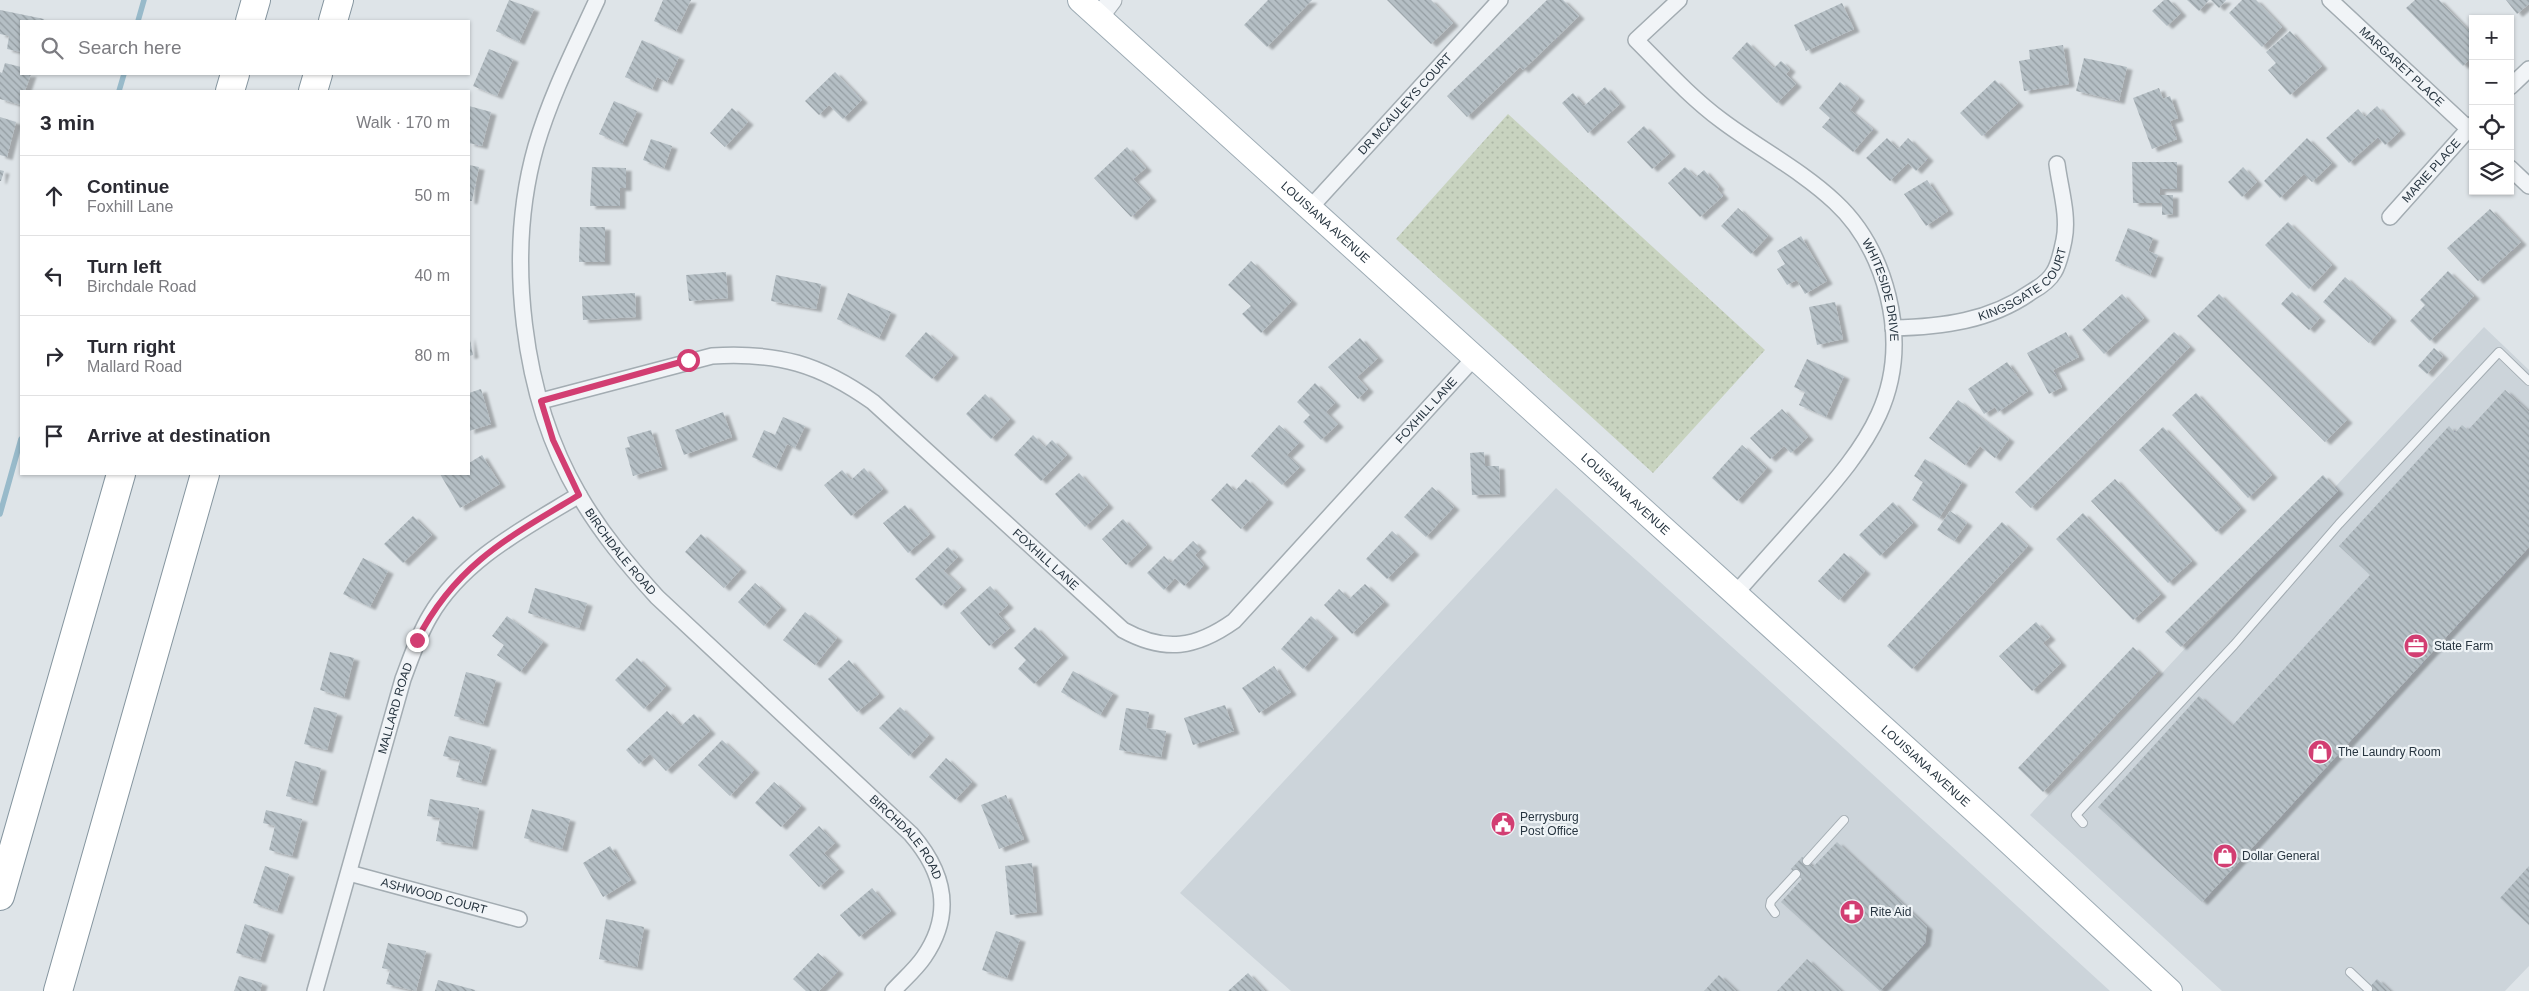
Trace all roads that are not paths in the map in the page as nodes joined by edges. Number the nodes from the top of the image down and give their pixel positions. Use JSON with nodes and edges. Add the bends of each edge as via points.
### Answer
{"nodes":[{"id":1,"x":256,"y":0,"type":"edge"},
{"id":2,"x":339,"y":0,"type":"edge"},
{"id":3,"x":597,"y":0,"type":"edge"},
{"id":4,"x":1080,"y":0,"type":"edge"},
{"id":5,"x":1500,"y":0,"type":"edge"},
{"id":6,"x":1679,"y":0,"type":"edge"},
{"id":7,"x":2330,"y":0,"type":"edge"},
{"id":8,"x":1105,"y":9,"type":"edge"},
{"id":9,"x":250,"y":20,"type":"edge"},
{"id":10,"x":333,"y":20,"type":"edge"},
{"id":11,"x":2529,"y":69,"type":"edge"},
{"id":12,"x":235,"y":75,"type":"edge"},
{"id":13,"x":318,"y":75,"type":"edge"},
{"id":14,"x":2514,"y":83,"type":"edge"},
{"id":15,"x":230,"y":90,"type":"edge"},
{"id":16,"x":313,"y":90,"type":"edge"},
{"id":17,"x":2469,"y":127,"type":"edge"},
{"id":18,"x":2469,"y":131,"type":"edge"},
{"id":19,"x":2057,"y":164,"type":"dead end"},
{"id":20,"x":2514,"y":172,"type":"edge"},
{"id":21,"x":2529,"y":186,"type":"edge"},
{"id":22,"x":1310,"y":208,"type":"junction"},
{"id":23,"x":2390,"y":217,"type":"dead end"},
{"id":24,"x":1893,"y":328,"type":"junction"},
{"id":25,"x":1475,"y":357,"type":"junction"},
{"id":26,"x":2529,"y":381,"type":"edge"},
{"id":27,"x":541,"y":401,"type":"junction"},
{"id":28,"x":121,"y":475,"type":"edge"},
{"id":29,"x":205,"y":475,"type":"edge"},
{"id":30,"x":579,"y":495,"type":"junction"},
{"id":31,"x":1735,"y":594,"type":"junction"},
{"id":32,"x":1844,"y":820,"type":"dead end"},
{"id":33,"x":2083,"y":822,"type":"dead end"},
{"id":34,"x":1807,"y":861,"type":"dead end"},
{"id":35,"x":349,"y":873,"type":"junction"},
{"id":36,"x":1796,"y":874,"type":"dead end"},
{"id":37,"x":0,"y":896,"type":"edge"},
{"id":38,"x":1775,"y":913,"type":"dead end"},
{"id":39,"x":519,"y":918,"type":"dead end"},
{"id":40,"x":2350,"y":972,"type":"dead end"},
{"id":41,"x":2368,"y":989,"type":"dead end"},
{"id":42,"x":58,"y":991,"type":"edge"},
{"id":43,"x":315,"y":991,"type":"edge"},
{"id":44,"x":893,"y":991,"type":"edge"},
{"id":45,"x":2170,"y":991,"type":"edge"}],
"edges":[{"from":1,"to":9,"type":"highway"},
{"from":2,"to":10,"type":"highway"},
{"from":3,"to":27,"type":"street","name":"BIRCHDALE ROAD","via":[[550,101],[535,149],[527,191],[522,250],[524,319]]},
{"from":4,"to":8,"type":"main road","name":"LOUISIANA AVENUE"},
{"from":5,"to":22,"type":"street","name":"DR MCAULEYS COURT"},
{"from":6,"to":24,"type":"street","name":"WHITESIDE DRIVE","via":[[1636,40],[1720,119],[1813,184],[1854,222],[1870,246],[1884,281]]},
{"from":7,"to":17,"type":"street","name":"MARGARET PLACE"},
{"from":8,"to":22,"type":"main road","name":"LOUISIANA AVENUE"},
{"from":11,"to":14,"type":"street"},
{"from":12,"to":15,"type":"highway"},
{"from":13,"to":16,"type":"highway"},
{"from":18,"to":23,"type":"street","name":"MARIE PLACE"},
{"from":19,"to":24,"type":"street","name":"KINGSGATE COURT","via":[[2066,224],[2056,268],[2047,282],[2017,303],[1973,319],[1927,327]]},
{"from":20,"to":21,"type":"street"},
{"from":22,"to":25,"type":"main road","name":"LOUISIANA AVENUE"},
{"from":24,"to":31,"type":"street","name":"WHITESIDE DRIVE","via":[[1892,368],[1886,397],[1863,446]]},
{"from":25,"to":27,"type":"street","name":"FOXHILL LANE","via":[[1234,621],[1217,633],[1183,645],[1151,642],[1123,630],[873,402],[814,367],[766,356],[712,356]]},
{"from":25,"to":31,"type":"main road","name":"LOUISIANA AVENUE"},
{"from":26,"to":33,"type":"lane","via":[[2499,352],[2076,815]]},
{"from":27,"to":30,"type":"street","name":"BIRCHDALE ROAD","via":[[553,440]]},
{"from":28,"to":37,"type":"highway"},
{"from":29,"to":42,"type":"highway"},
{"from":30,"to":35,"type":"street","name":"MALLARD ROAD","via":[[503,541],[470,567],[430,615],[403,679]]},
{"from":30,"to":44,"type":"street","name":"BIRCHDALE ROAD","via":[[612,544],[657,597],[923,848],[937,875],[943,914],[924,958]]},
{"from":31,"to":45,"type":"main road","name":"LOUISIANA AVENUE"},
{"from":32,"to":34,"type":"lane"},
{"from":35,"to":39,"type":"street","name":"ASHWOOD COURT"},
{"from":35,"to":43,"type":"street","name":"MALLARD ROAD"},
{"from":36,"to":38,"type":"lane","via":[[1771,901],[1770,906]]},
{"from":40,"to":41,"type":"lane"}]}
